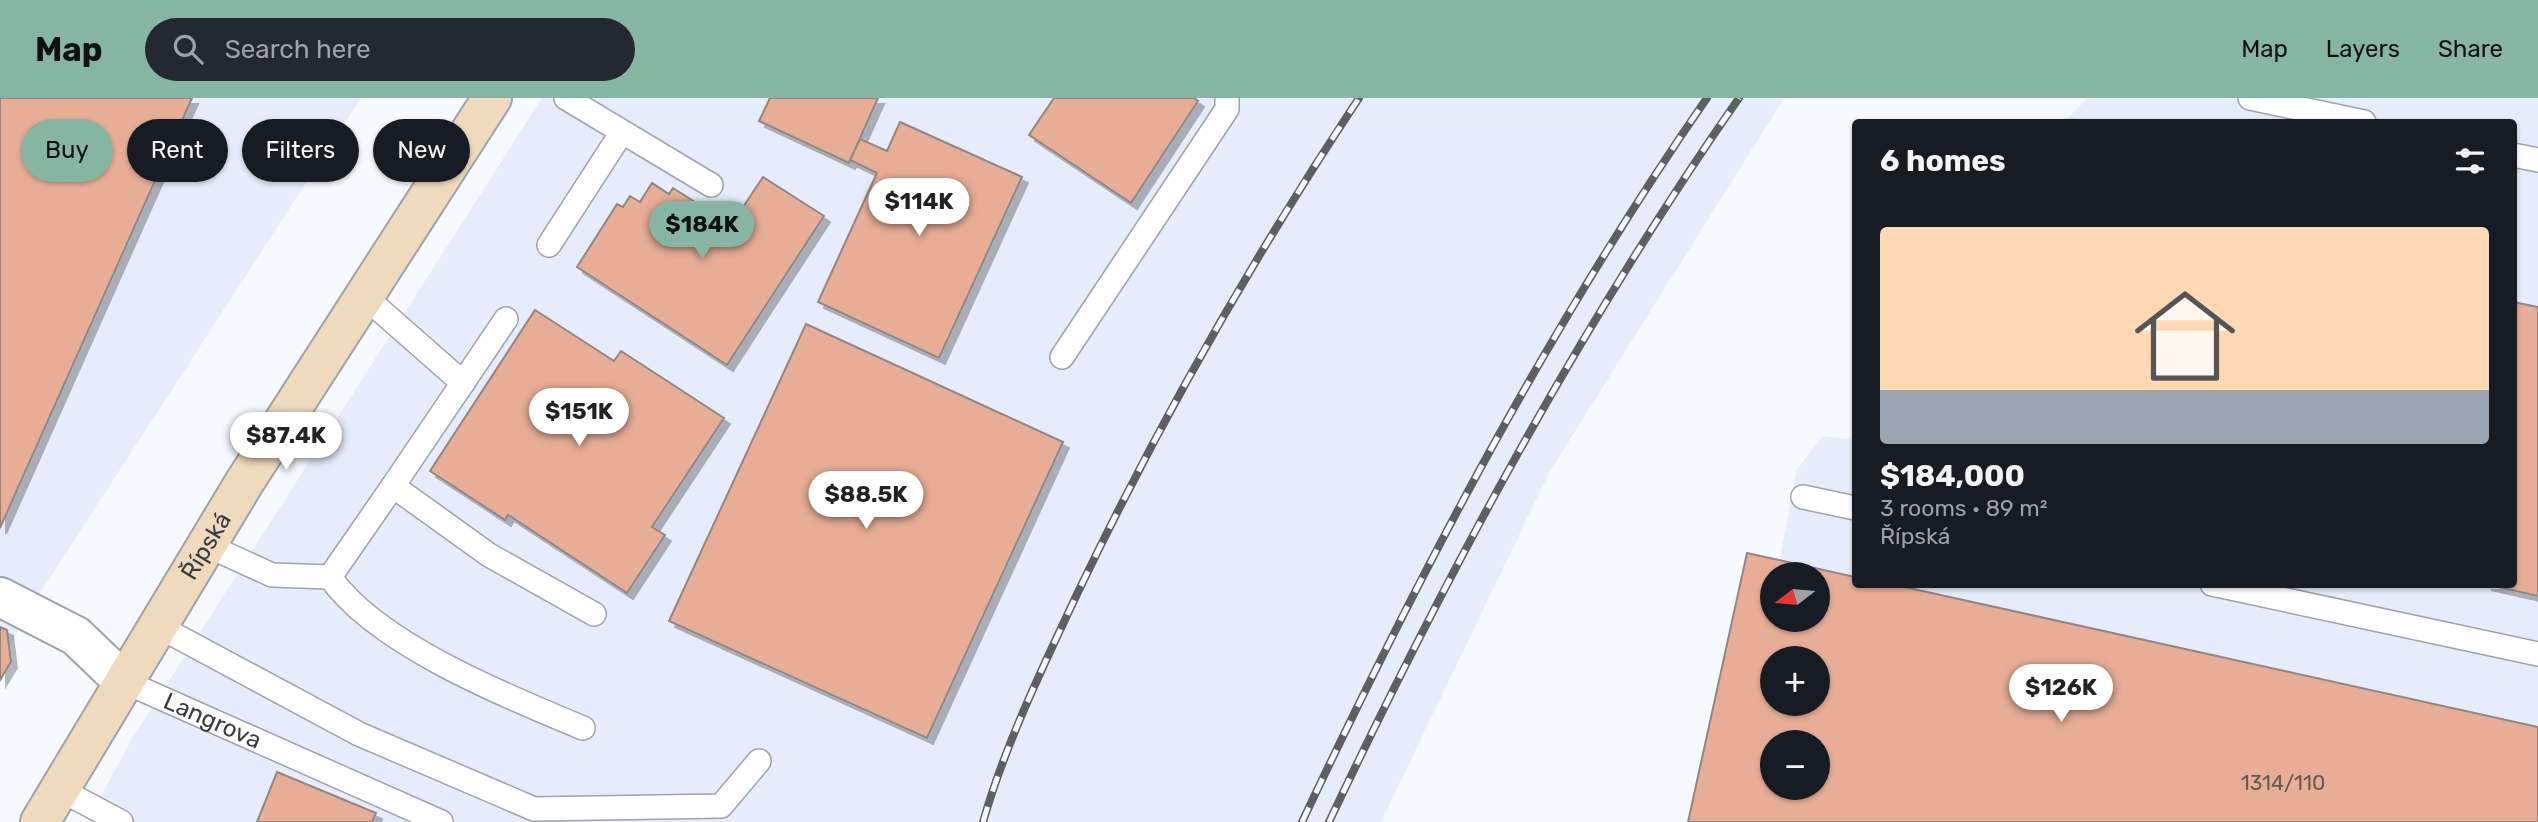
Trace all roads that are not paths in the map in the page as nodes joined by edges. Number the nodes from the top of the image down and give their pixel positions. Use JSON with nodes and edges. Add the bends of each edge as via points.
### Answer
{"nodes":[{"id":1,"x":492,"y":98,"type":"edge"},
{"id":2,"x":566,"y":98,"type":"edge"},
{"id":3,"x":1227,"y":98,"type":"edge"},
{"id":4,"x":2250,"y":98,"type":"edge"},
{"id":5,"x":2350,"y":119,"type":"edge"},
{"id":6,"x":622,"y":132,"type":"junction"},
{"id":7,"x":2517,"y":156,"type":"edge"},
{"id":8,"x":2538,"y":160,"type":"edge"},
{"id":9,"x":710,"y":185,"type":"dead end"},
{"id":10,"x":549,"y":245,"type":"dead end"},
{"id":11,"x":363,"y":296,"type":"junction"},
{"id":12,"x":506,"y":319,"type":"dead end"},
{"id":13,"x":1062,"y":357,"type":"dead end"},
{"id":14,"x":463,"y":383,"type":"junction"},
{"id":15,"x":393,"y":486,"type":"junction"},
{"id":16,"x":1803,"y":497,"type":"dead end"},
{"id":17,"x":1852,"y":507,"type":"edge"},
{"id":18,"x":206,"y":545,"type":"junction"},
{"id":19,"x":330,"y":577,"type":"junction"},
{"id":20,"x":2231,"y":588,"type":"edge"},
{"id":21,"x":0,"y":597,"type":"edge"},
{"id":22,"x":594,"y":614,"type":"dead end"},
{"id":23,"x":156,"y":625,"type":"junction"},
{"id":24,"x":2538,"y":654,"type":"edge"},
{"id":25,"x":123,"y":681,"type":"junction"},
{"id":26,"x":583,"y":728,"type":"dead end"},
{"id":27,"x":759,"y":761,"type":"dead end"},
{"id":28,"x":59,"y":789,"type":"junction"},
{"id":29,"x":40,"y":822,"type":"edge"},
{"id":30,"x":121,"y":822,"type":"edge"},
{"id":31,"x":441,"y":822,"type":"edge"}],
"edges":[{"from":1,"to":11,"type":"street","name":"Řípská"},
{"from":2,"to":6,"type":"lane"},
{"from":3,"to":13,"type":"lane","via":[[1227,109]]},
{"from":4,"to":5,"type":"lane"},
{"from":6,"to":9,"type":"lane"},
{"from":6,"to":10,"type":"lane"},
{"from":7,"to":8,"type":"lane"},
{"from":11,"to":14,"type":"lane"},
{"from":11,"to":18,"type":"street","name":"Řípská"},
{"from":12,"to":14,"type":"lane"},
{"from":14,"to":15,"type":"lane"},
{"from":15,"to":19,"type":"lane"},
{"from":15,"to":22,"type":"lane","via":[[489,555]]},
{"from":16,"to":17,"type":"lane"},
{"from":18,"to":19,"type":"lane","via":[[272,575]]},
{"from":18,"to":23,"type":"street","name":"Řípská"},
{"from":19,"to":26,"type":"lane","via":[[345,599],[381,626],[491,690]]},
{"from":20,"to":24,"type":"lane"},
{"from":21,"to":25,"type":"street","name":"Langrova","via":[[76,636]]},
{"from":23,"to":25,"type":"street","name":"Řípská"},
{"from":23,"to":27,"type":"lane","via":[[359,734],[534,809],[721,806]]},
{"from":25,"to":28,"type":"street","name":"Řípská"},
{"from":25,"to":31,"type":"lane","name":"Langrova"},
{"from":28,"to":29,"type":"street","name":"Řípská"},
{"from":28,"to":30,"type":"lane"}]}
